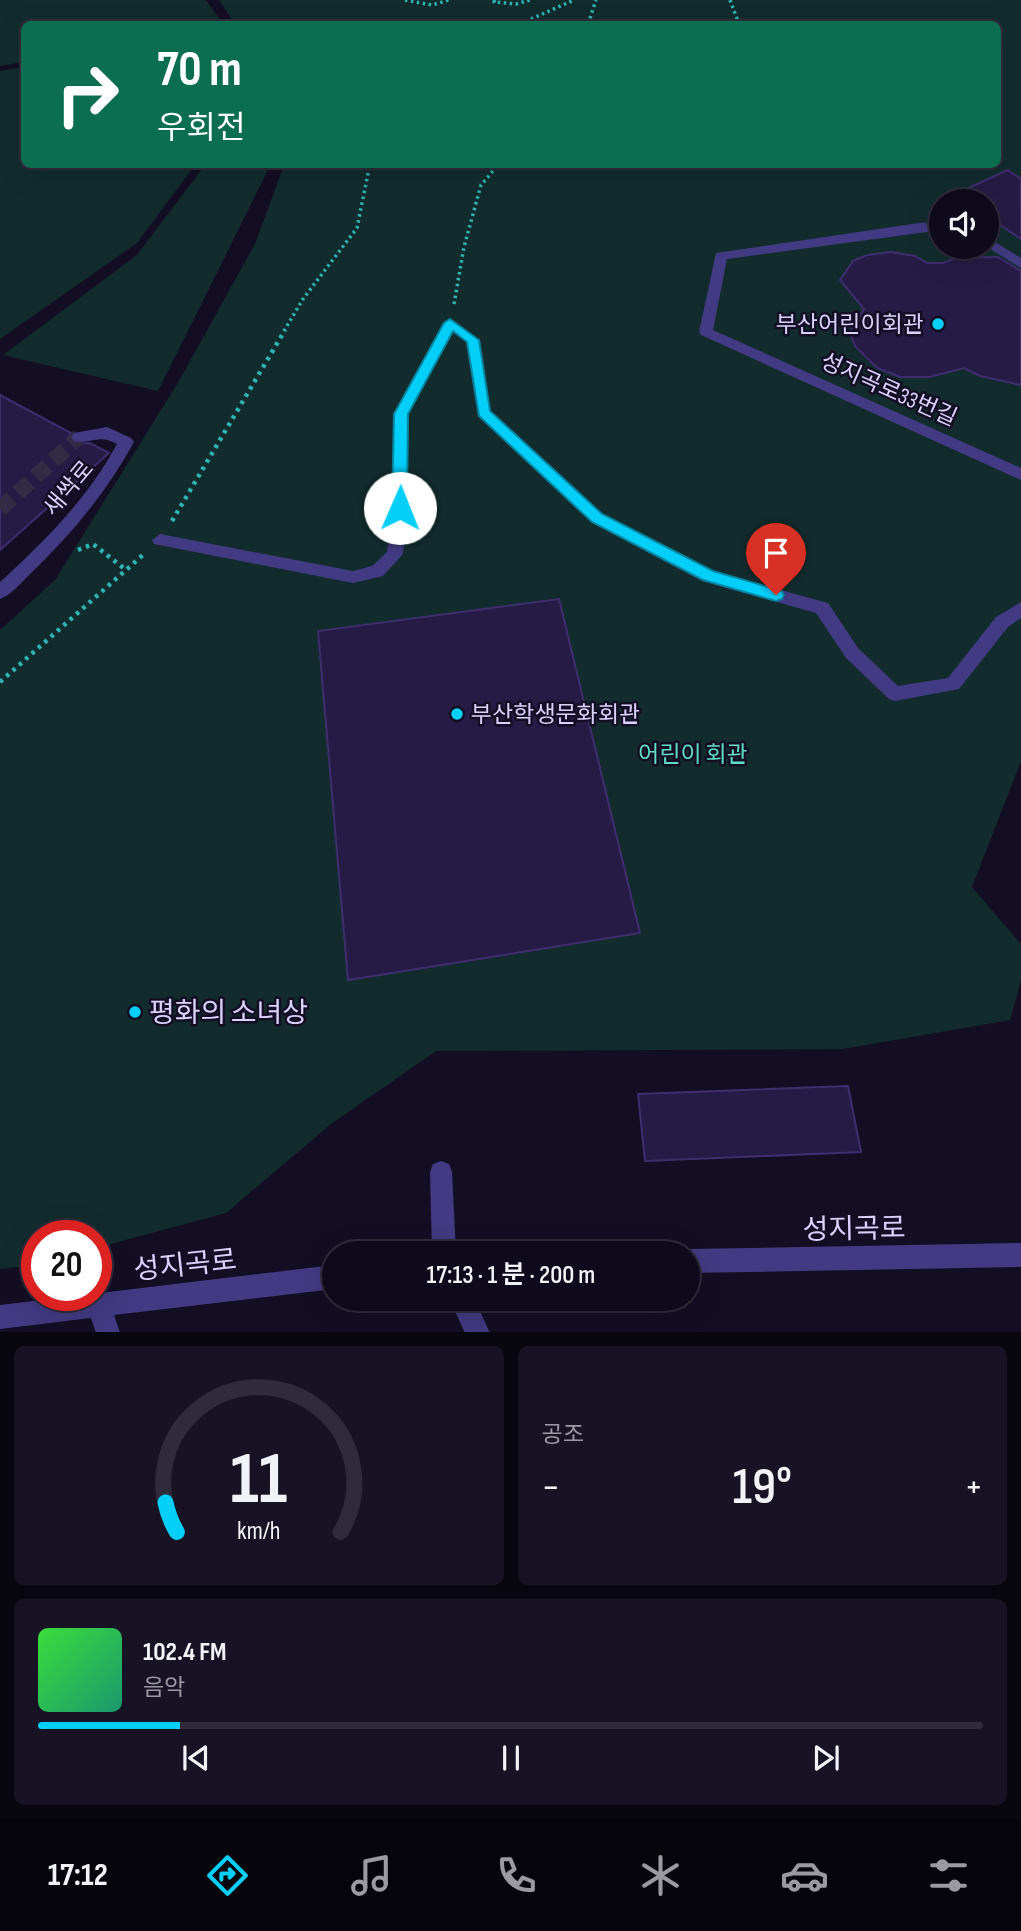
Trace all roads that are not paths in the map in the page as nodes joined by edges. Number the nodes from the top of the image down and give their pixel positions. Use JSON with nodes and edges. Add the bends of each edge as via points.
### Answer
{"nodes":[{"id":1,"x":929,"y":227,"type":"edge"},
{"id":2,"x":999,"y":249,"type":"edge"},
{"id":3,"x":1021,"y":264,"type":"edge"},
{"id":4,"x":79,"y":437,"type":"tunnel mouth"},
{"id":5,"x":1021,"y":474,"type":"edge"},
{"id":6,"x":160,"y":540,"type":"road end"},
{"id":7,"x":0,"y":592,"type":"edge"},
{"id":8,"x":1021,"y":609,"type":"edge"},
{"id":9,"x":440,"y":1172,"type":"dead end"},
{"id":10,"x":443,"y":1241,"type":"edge"},
{"id":11,"x":1021,"y":1255,"type":"edge"},
{"id":12,"x":700,"y":1261,"type":"edge"},
{"id":13,"x":322,"y":1278,"type":"edge"},
{"id":14,"x":112,"y":1303,"type":"edge"},
{"id":15,"x":46,"y":1311,"type":"edge"},
{"id":16,"x":101,"y":1311,"type":"edge"},
{"id":17,"x":468,"y":1311,"type":"edge"},
{"id":18,"x":0,"y":1317,"type":"edge"},
{"id":19,"x":108,"y":1332,"type":"edge"},
{"id":20,"x":478,"y":1332,"type":"edge"}],
"edges":[{"from":1,"to":5,"type":"street","name":"성지곡로33번길","via":[[721,256],[706,332]]},
{"from":2,"to":3,"type":"street"},
{"from":4,"to":7,"type":"street","name":"새싹로","via":[[107,432],[126,442],[111,473],[36,560]]},
{"from":6,"to":8,"type":"street","via":[[353,578],[377,571],[394,554],[400,508],[401,414],[450,323],[473,340],[483,412],[597,518],[708,576],[822,608],[852,653],[895,694],[953,684],[1002,622]]},
{"from":9,"to":10,"type":"street"},
{"from":11,"to":12,"type":"street","name":"성지곡로"},
{"from":13,"to":14,"type":"street","name":"성지곡로"},
{"from":15,"to":18,"type":"street","name":"성지곡로"},
{"from":16,"to":19,"type":"street"},
{"from":17,"to":20,"type":"street"}]}
